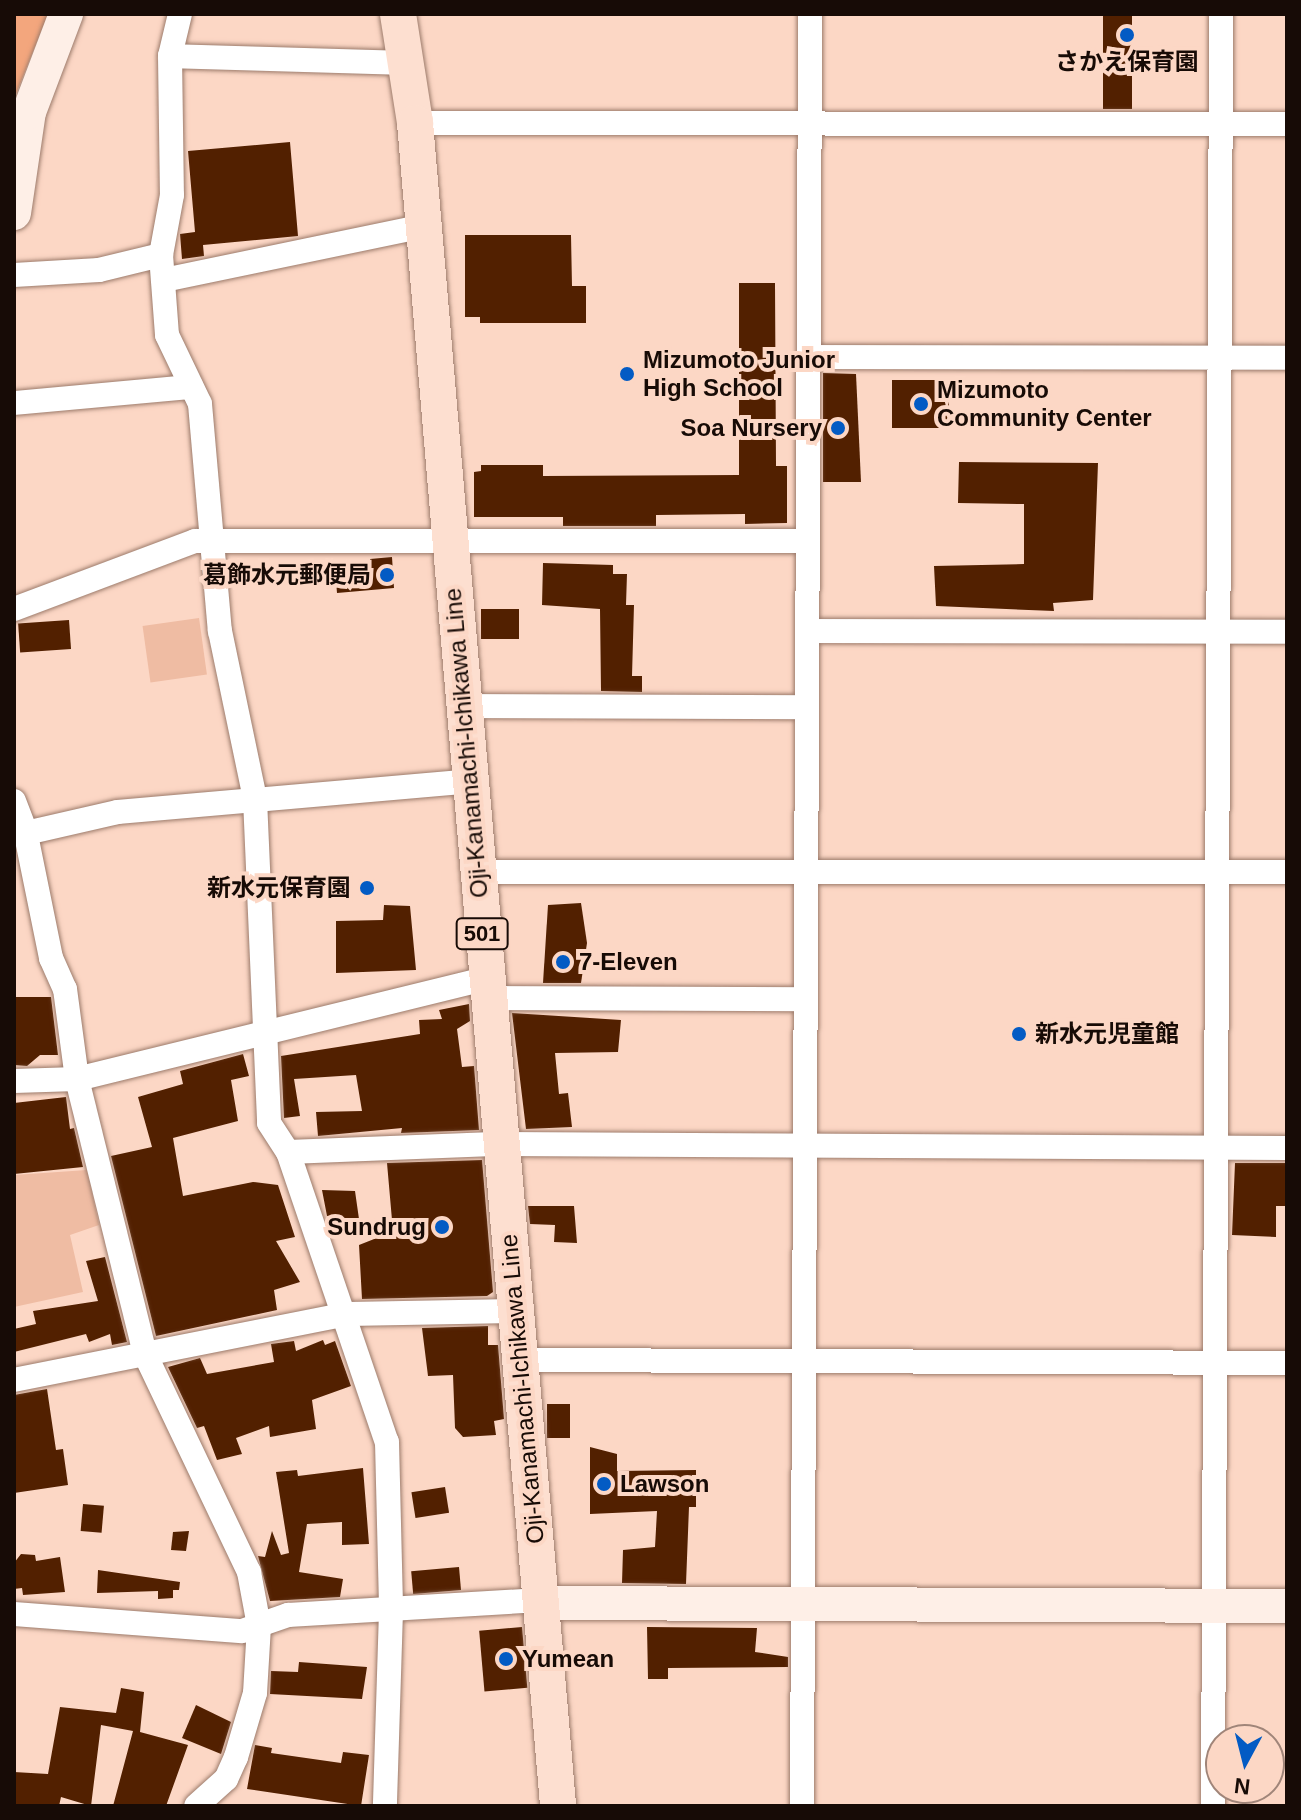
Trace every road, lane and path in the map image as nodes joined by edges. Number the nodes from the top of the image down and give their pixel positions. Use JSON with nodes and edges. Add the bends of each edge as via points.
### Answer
{"nodes":[{"id":1,"x":66,"y":14,"type":"edge"},
{"id":2,"x":180,"y":14,"type":"edge"},
{"id":3,"x":386,"y":14,"type":"edge"},
{"id":4,"x":398,"y":14,"type":"edge"},
{"id":5,"x":810,"y":14,"type":"edge"},
{"id":6,"x":1221,"y":14,"type":"edge"},
{"id":7,"x":170,"y":56,"type":"junction"},
{"id":8,"x":404,"y":63,"type":"junction"},
{"id":9,"x":415,"y":123,"type":"junction"},
{"id":10,"x":809,"y":123,"type":"junction"},
{"id":11,"x":1287,"y":124,"type":"edge"},
{"id":12,"x":1220,"y":125,"type":"junction"},
{"id":13,"x":14,"y":213,"type":"edge"},
{"id":14,"x":421,"y":227,"type":"junction"},
{"id":15,"x":161,"y":255,"type":"junction"},
{"id":16,"x":14,"y":275,"type":"edge"},
{"id":17,"x":164,"y":280,"type":"junction"},
{"id":18,"x":809,"y":357,"type":"junction"},
{"id":19,"x":1220,"y":358,"type":"junction"},
{"id":20,"x":1287,"y":358,"type":"edge"},
{"id":21,"x":191,"y":387,"type":"junction"},
{"id":22,"x":14,"y":403,"type":"edge"},
{"id":23,"x":450,"y":541,"type":"junction"},
{"id":24,"x":807,"y":541,"type":"junction"},
{"id":25,"x":213,"y":542,"type":"junction"},
{"id":26,"x":14,"y":609,"type":"edge"},
{"id":27,"x":807,"y":631,"type":"junction"},
{"id":28,"x":1217,"y":631,"type":"junction"},
{"id":29,"x":1287,"y":632,"type":"edge"},
{"id":30,"x":463,"y":706,"type":"junction"},
{"id":31,"x":806,"y":707,"type":"junction"},
{"id":32,"x":470,"y":781,"type":"junction"},
{"id":33,"x":255,"y":799,"type":"junction"},
{"id":34,"x":14,"y":801,"type":"edge"},
{"id":35,"x":22,"y":831,"type":"edge"},
{"id":36,"x":805,"y":871,"type":"junction"},
{"id":37,"x":477,"y":872,"type":"junction"},
{"id":38,"x":1216,"y":872,"type":"junction"},
{"id":39,"x":1287,"y":872,"type":"edge"},
{"id":40,"x":486,"y":988,"type":"junction"},
{"id":41,"x":804,"y":999,"type":"junction"},
{"id":42,"x":262,"y":1034,"type":"junction"},
{"id":43,"x":77,"y":1079,"type":"junction"},
{"id":44,"x":14,"y":1081,"type":"edge"},
{"id":45,"x":500,"y":1144,"type":"junction"},
{"id":46,"x":805,"y":1146,"type":"junction"},
{"id":47,"x":1217,"y":1148,"type":"junction"},
{"id":48,"x":1287,"y":1148,"type":"edge"},
{"id":49,"x":288,"y":1152,"type":"junction"},
{"id":50,"x":516,"y":1311,"type":"junction"},
{"id":51,"x":346,"y":1314,"type":"junction"},
{"id":52,"x":145,"y":1354,"type":"junction"},
{"id":53,"x":520,"y":1360,"type":"junction"},
{"id":54,"x":803,"y":1362,"type":"junction"},
{"id":55,"x":1215,"y":1363,"type":"junction"},
{"id":56,"x":1287,"y":1363,"type":"edge"},
{"id":57,"x":14,"y":1380,"type":"edge"},
{"id":58,"x":540,"y":1602,"type":"junction"},
{"id":59,"x":803,"y":1604,"type":"junction"},
{"id":60,"x":1215,"y":1605,"type":"junction"},
{"id":61,"x":1287,"y":1606,"type":"edge"},
{"id":62,"x":391,"y":1611,"type":"junction"},
{"id":63,"x":14,"y":1614,"type":"edge"},
{"id":64,"x":259,"y":1626,"type":"junction"},
{"id":65,"x":196,"y":1806,"type":"edge"},
{"id":66,"x":385,"y":1806,"type":"edge"},
{"id":67,"x":558,"y":1806,"type":"edge"},
{"id":68,"x":802,"y":1806,"type":"edge"},
{"id":69,"x":1213,"y":1806,"type":"edge"}],
"edges":[{"from":1,"to":13,"type":"street","via":[[29,112]]},
{"from":2,"to":7,"type":"street"},
{"from":3,"to":8,"type":"main road","name":"Oji-Kanamachi-Ichikawa Line","number":"501"},
{"from":4,"to":8,"type":"main road","name":"Oji-Kanamachi-Ichikawa Line","number":"501"},
{"from":5,"to":10,"type":"street"},
{"from":6,"to":12,"type":"street"},
{"from":7,"to":8,"type":"street"},
{"from":7,"to":15,"type":"street","via":[[172,195]]},
{"from":8,"to":9,"type":"main road","name":"Oji-Kanamachi-Ichikawa Line","number":"501"},
{"from":9,"to":10,"type":"street"},
{"from":9,"to":14,"type":"main road","name":"Oji-Kanamachi-Ichikawa Line","number":"501"},
{"from":10,"to":12,"type":"street"},
{"from":10,"to":18,"type":"street"},
{"from":11,"to":12,"type":"street"},
{"from":12,"to":19,"type":"street"},
{"from":14,"to":17,"type":"street"},
{"from":14,"to":23,"type":"main road","name":"Oji-Kanamachi-Ichikawa Line","number":"501"},
{"from":15,"to":16,"type":"street","via":[[99,270]]},
{"from":15,"to":17,"type":"street"},
{"from":17,"to":21,"type":"street","via":[[167,335]]},
{"from":18,"to":19,"type":"street"},
{"from":18,"to":24,"type":"street"},
{"from":19,"to":20,"type":"street"},
{"from":19,"to":28,"type":"street"},
{"from":21,"to":22,"type":"street"},
{"from":21,"to":25,"type":"street","via":[[200,404]]},
{"from":23,"to":24,"type":"street"},
{"from":23,"to":25,"type":"street"},
{"from":23,"to":30,"type":"main road","name":"Oji-Kanamachi-Ichikawa Line","number":"501"},
{"from":24,"to":27,"type":"street"},
{"from":25,"to":26,"type":"street","via":[[195,541]]},
{"from":25,"to":33,"type":"street","via":[[220,631]]},
{"from":27,"to":28,"type":"street"},
{"from":27,"to":31,"type":"street"},
{"from":28,"to":29,"type":"street"},
{"from":28,"to":38,"type":"street"},
{"from":30,"to":31,"type":"street"},
{"from":30,"to":32,"type":"main road","name":"Oji-Kanamachi-Ichikawa Line","number":"501"},
{"from":31,"to":36,"type":"street"},
{"from":32,"to":33,"type":"street"},
{"from":32,"to":37,"type":"main road","name":"Oji-Kanamachi-Ichikawa Line","number":"501"},
{"from":33,"to":35,"type":"street","via":[[118,812]]},
{"from":33,"to":42,"type":"street"},
{"from":34,"to":35,"type":"street"},
{"from":35,"to":43,"type":"street","via":[[51,958],[65,989]]},
{"from":36,"to":37,"type":"street"},
{"from":36,"to":38,"type":"street"},
{"from":36,"to":41,"type":"street"},
{"from":37,"to":40,"type":"main road","name":"Oji-Kanamachi-Ichikawa Line","number":"501"},
{"from":38,"to":39,"type":"street"},
{"from":38,"to":47,"type":"street"},
{"from":40,"to":41,"type":"street"},
{"from":40,"to":42,"type":"street"},
{"from":40,"to":45,"type":"main road","name":"Oji-Kanamachi-Ichikawa Line","number":"501"},
{"from":41,"to":46,"type":"street"},
{"from":42,"to":43,"type":"street"},
{"from":42,"to":49,"type":"street","via":[[269,1123]]},
{"from":43,"to":44,"type":"street"},
{"from":43,"to":52,"type":"street"},
{"from":45,"to":46,"type":"street"},
{"from":45,"to":49,"type":"street"},
{"from":45,"to":50,"type":"main road","name":"Oji-Kanamachi-Ichikawa Line","number":"501"},
{"from":46,"to":47,"type":"street"},
{"from":46,"to":54,"type":"street"},
{"from":47,"to":48,"type":"street"},
{"from":47,"to":55,"type":"street"},
{"from":49,"to":51,"type":"street"},
{"from":50,"to":51,"type":"street"},
{"from":50,"to":53,"type":"main road","name":"Oji-Kanamachi-Ichikawa Line","number":"501"},
{"from":51,"to":52,"type":"street"},
{"from":51,"to":62,"type":"street","via":[[387,1442]]},
{"from":52,"to":57,"type":"street"},
{"from":52,"to":64,"type":"street","via":[[249,1572]]},
{"from":53,"to":54,"type":"street"},
{"from":53,"to":58,"type":"main road","name":"Oji-Kanamachi-Ichikawa Line","number":"501"},
{"from":54,"to":55,"type":"street"},
{"from":54,"to":59,"type":"street"},
{"from":55,"to":56,"type":"street"},
{"from":55,"to":60,"type":"street"},
{"from":58,"to":59,"type":"street"},
{"from":58,"to":62,"type":"street"},
{"from":58,"to":67,"type":"main road","name":"Oji-Kanamachi-Ichikawa Line","number":"501"},
{"from":59,"to":60,"type":"street"},
{"from":59,"to":68,"type":"street"},
{"from":60,"to":61,"type":"street"},
{"from":60,"to":69,"type":"street"},
{"from":62,"to":64,"type":"street","via":[[288,1615]]},
{"from":62,"to":66,"type":"street"},
{"from":63,"to":64,"type":"street","via":[[242,1631]]},
{"from":64,"to":65,"type":"street","via":[[255,1693],[236,1757],[226,1779]]}]}
